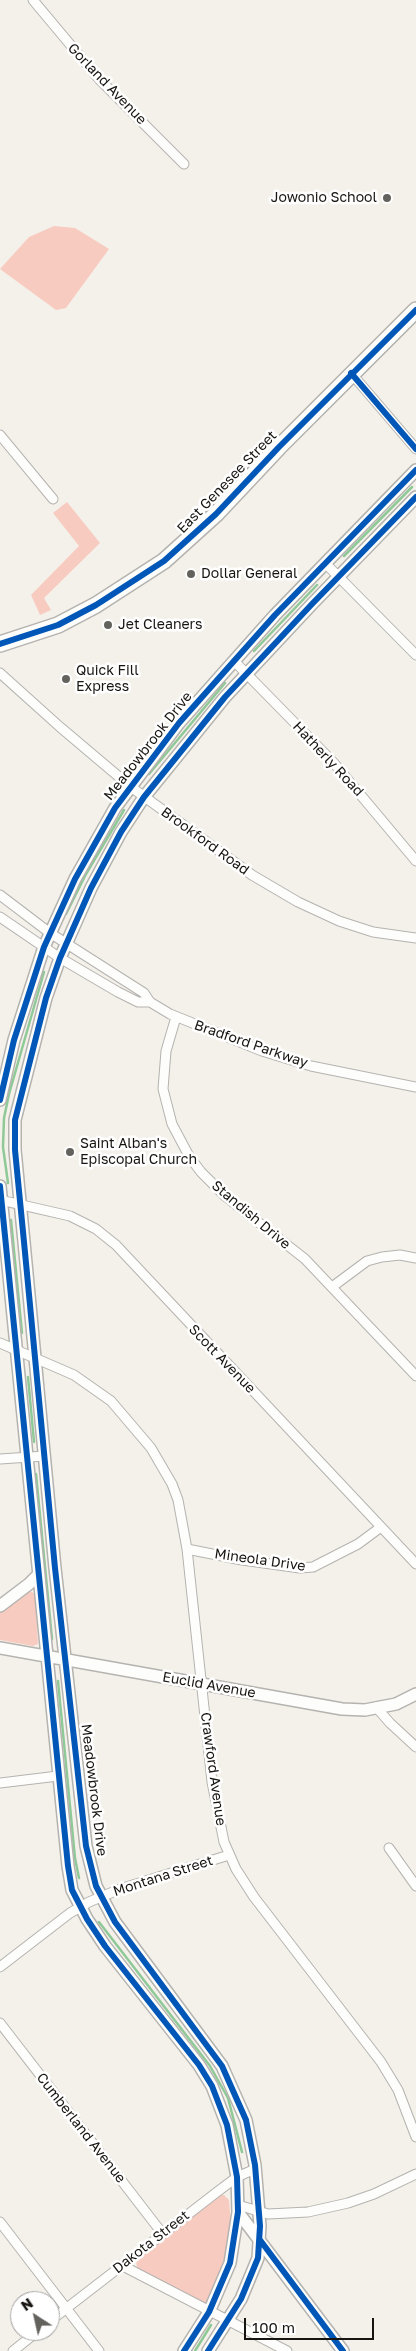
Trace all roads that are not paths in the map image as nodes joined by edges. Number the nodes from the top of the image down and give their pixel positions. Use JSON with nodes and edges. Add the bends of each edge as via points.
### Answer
{"nodes":[{"id":1,"x":33,"y":0,"type":"edge"},
{"id":2,"x":184,"y":164,"type":"dead end"},
{"id":3,"x":416,"y":310,"type":"edge"},
{"id":4,"x":351,"y":373,"type":"junction"},
{"id":5,"x":0,"y":435,"type":"edge"},
{"id":6,"x":416,"y":449,"type":"edge"},
{"id":7,"x":416,"y":470,"type":"edge"},
{"id":8,"x":416,"y":498,"type":"edge"},
{"id":9,"x":53,"y":499,"type":"dead end"},
{"id":10,"x":326,"y":564,"type":"junction"},
{"id":11,"x":339,"y":576,"type":"junction"},
{"id":12,"x":0,"y":644,"type":"edge"},
{"id":13,"x":416,"y":655,"type":"edge"},
{"id":14,"x":234,"y":661,"type":"junction"},
{"id":15,"x":0,"y":673,"type":"edge"},
{"id":16,"x":248,"y":675,"type":"junction"},
{"id":17,"x":130,"y":787,"type":"junction"},
{"id":18,"x":144,"y":797,"type":"junction"},
{"id":19,"x":416,"y":861,"type":"edge"},
{"id":20,"x":0,"y":895,"type":"edge"},
{"id":21,"x":0,"y":917,"type":"edge"},
{"id":22,"x":50,"y":933,"type":"junction"},
{"id":23,"x":416,"y":938,"type":"edge"},
{"id":24,"x":66,"y":944,"type":"junction"},
{"id":25,"x":44,"y":948,"type":"junction"},
{"id":26,"x":60,"y":958,"type":"junction"},
{"id":27,"x":150,"y":1002,"type":"junction"},
{"id":28,"x":176,"y":1017,"type":"junction"},
{"id":29,"x":416,"y":1087,"type":"edge"},
{"id":30,"x":1,"y":1092,"type":"edge"},
{"id":31,"x":0,"y":1186,"type":"edge"},
{"id":32,"x":1,"y":1200,"type":"edge"},
{"id":33,"x":21,"y":1204,"type":"junction"},
{"id":34,"x":416,"y":1258,"type":"edge"},
{"id":35,"x":332,"y":1287,"type":"junction"},
{"id":36,"x":0,"y":1343,"type":"edge"},
{"id":37,"x":16,"y":1349,"type":"junction"},
{"id":38,"x":36,"y":1358,"type":"junction"},
{"id":39,"x":416,"y":1376,"type":"edge"},
{"id":40,"x":45,"y":1456,"type":"junction"},
{"id":41,"x":27,"y":1457,"type":"junction"},
{"id":42,"x":0,"y":1459,"type":"edge"},
{"id":43,"x":381,"y":1527,"type":"junction"},
{"id":44,"x":188,"y":1550,"type":"junction"},
{"id":45,"x":416,"y":1564,"type":"edge"},
{"id":46,"x":38,"y":1574,"type":"junction"},
{"id":47,"x":0,"y":1606,"type":"edge"},
{"id":48,"x":0,"y":1648,"type":"edge"},
{"id":49,"x":47,"y":1657,"type":"junction"},
{"id":50,"x":66,"y":1660,"type":"junction"},
{"id":51,"x":202,"y":1684,"type":"junction"},
{"id":52,"x":416,"y":1694,"type":"edge"},
{"id":53,"x":376,"y":1707,"type":"junction"},
{"id":54,"x":416,"y":1746,"type":"edge"},
{"id":55,"x":58,"y":1776,"type":"junction"},
{"id":56,"x":0,"y":1783,"type":"edge"},
{"id":57,"x":389,"y":1848,"type":"dead end"},
{"id":58,"x":229,"y":1855,"type":"junction"},
{"id":59,"x":416,"y":1886,"type":"edge"},
{"id":60,"x":101,"y":1896,"type":"junction"},
{"id":61,"x":80,"y":1907,"type":"junction"},
{"id":62,"x":0,"y":1967,"type":"edge"},
{"id":63,"x":0,"y":2023,"type":"edge"},
{"id":64,"x":416,"y":2137,"type":"edge"},
{"id":65,"x":255,"y":2169,"type":"junction"},
{"id":66,"x":416,"y":2174,"type":"edge"},
{"id":67,"x":237,"y":2177,"type":"junction"},
{"id":68,"x":238,"y":2209,"type":"junction"},
{"id":69,"x":260,"y":2212,"type":"junction"},
{"id":70,"x":0,"y":2222,"type":"edge"},
{"id":71,"x":162,"y":2233,"type":"junction"},
{"id":72,"x":260,"y":2240,"type":"junction"},
{"id":73,"x":121,"y":2266,"type":"junction"},
{"id":74,"x":66,"y":2308,"type":"junction"},
{"id":75,"x":209,"y":2312,"type":"junction"},
{"id":76,"x":60,"y":2313,"type":"edge"},
{"id":77,"x":227,"y":2321,"type":"junction"},
{"id":78,"x":26,"y":2341,"type":"edge"},
{"id":79,"x":13,"y":2351,"type":"edge"},
{"id":80,"x":99,"y":2351,"type":"edge"},
{"id":81,"x":184,"y":2351,"type":"edge"},
{"id":82,"x":208,"y":2351,"type":"edge"},
{"id":83,"x":287,"y":2351,"type":"edge"},
{"id":84,"x":343,"y":2351,"type":"edge"}],
"edges":[{"from":1,"to":2,"type":"street","name":"Gorland Avenue","via":[[99,79]]},
{"from":3,"to":4,"type":"main road","name":"East Genesee Street"},
{"from":4,"to":6,"type":"street"},
{"from":4,"to":12,"type":"main road","name":"East Genesee Street","via":[[216,514],[164,561],[96,605],[58,625]]},
{"from":5,"to":9,"type":"street"},
{"from":7,"to":10,"type":"street","name":"Meadowbrook Drive"},
{"from":8,"to":11,"type":"street","name":"Meadowbrook Drive"},
{"from":10,"to":11,"type":"street"},
{"from":10,"to":14,"type":"street","name":"Meadowbrook Drive"},
{"from":11,"to":13,"type":"street"},
{"from":11,"to":16,"type":"street","name":"Meadowbrook Drive"},
{"from":14,"to":16,"type":"street","name":"Hatherly Road"},
{"from":14,"to":17,"type":"street","name":"Meadowbrook Drive","via":[[179,723]]},
{"from":15,"to":17,"type":"street","name":"Brookford Road"},
{"from":16,"to":18,"type":"street","name":"Meadowbrook Drive","via":[[205,721]]},
{"from":16,"to":19,"type":"street","name":"Hatherly Road","via":[[333,762]]},
{"from":17,"to":18,"type":"street","name":"Brookford Road"},
{"from":17,"to":22,"type":"street","name":"Meadowbrook Drive","via":[[101,830]]},
{"from":18,"to":23,"type":"street","name":"Brookford Road","via":[[252,875],[298,902],[339,921],[374,932]]},
{"from":18,"to":24,"type":"street","name":"Meadowbrook Drive","via":[[91,888]]},
{"from":20,"to":22,"type":"street","name":"Bradford Parkway"},
{"from":21,"to":25,"type":"street","name":"Bradford Parkway"},
{"from":22,"to":24,"type":"street","name":"Bradford Parkway"},
{"from":22,"to":25,"type":"street","name":"Meadowbrook Drive"},
{"from":24,"to":26,"type":"street","name":"Meadowbrook Drive"},
{"from":24,"to":27,"type":"street","name":"Bradford Parkway","via":[[144,993]]},
{"from":25,"to":26,"type":"street","name":"Bradford Parkway"},
{"from":25,"to":30,"type":"street","name":"Meadowbrook Drive"},
{"from":26,"to":27,"type":"street","name":"Bradford Parkway","via":[[138,1002]]},
{"from":26,"to":33,"type":"street","name":"Meadowbrook Drive","via":[[46,998],[15,1120]]},
{"from":27,"to":28,"type":"street","name":"Bradford Parkway"},
{"from":28,"to":29,"type":"street","name":"Bradford Parkway","via":[[262,1051],[311,1066]]},
{"from":28,"to":35,"type":"street","name":"Standish Drive","via":[[166,1051],[163,1089],[172,1124],[190,1156],[201,1172],[226,1196],[305,1259]]},
{"from":31,"to":32,"type":"street"},
{"from":32,"to":33,"type":"street","name":"Scott Avenue"},
{"from":32,"to":37,"type":"street"},
{"from":33,"to":38,"type":"street","name":"Meadowbrook Drive"},
{"from":33,"to":43,"type":"street","name":"Scott Avenue","via":[[70,1216],[96,1229],[116,1245]]},
{"from":34,"to":35,"type":"street","via":[[400,1255],[367,1261]]},
{"from":35,"to":39,"type":"street","name":"Standish Drive"},
{"from":36,"to":37,"type":"street","name":"Crawford Avenue"},
{"from":37,"to":38,"type":"street","name":"Crawford Avenue"},
{"from":37,"to":41,"type":"street"},
{"from":38,"to":40,"type":"street","name":"Meadowbrook Drive"},
{"from":38,"to":44,"type":"street","name":"Crawford Avenue","via":[[88,1384],[111,1401],[140,1433],[172,1484]]},
{"from":40,"to":41,"type":"street"},
{"from":40,"to":50,"type":"street","name":"Meadowbrook Drive"},
{"from":41,"to":42,"type":"street"},
{"from":41,"to":46,"type":"street"},
{"from":43,"to":44,"type":"street","name":"Mineola Drive","via":[[350,1549],[313,1567],[262,1563]]},
{"from":43,"to":45,"type":"street","name":"Scott Avenue"},
{"from":44,"to":51,"type":"street","name":"Crawford Avenue"},
{"from":46,"to":47,"type":"street"},
{"from":46,"to":49,"type":"street"},
{"from":48,"to":49,"type":"street","name":"Euclid Avenue"},
{"from":49,"to":50,"type":"street","name":"Euclid Avenue"},
{"from":49,"to":55,"type":"street"},
{"from":50,"to":51,"type":"street","name":"Euclid Avenue"},
{"from":50,"to":60,"type":"street","name":"Meadowbrook Drive","via":[[86,1846]]},
{"from":51,"to":53,"type":"street","name":"Euclid Avenue","via":[[342,1709]]},
{"from":51,"to":58,"type":"street","name":"Crawford Avenue","via":[[212,1782]]},
{"from":52,"to":53,"type":"street","name":"Euclid Avenue","via":[[396,1704]]},
{"from":53,"to":54,"type":"street"},
{"from":55,"to":56,"type":"street"},
{"from":55,"to":61,"type":"street","via":[[72,1890]]},
{"from":57,"to":59,"type":"street"},
{"from":58,"to":60,"type":"street","name":"Montana Street"},
{"from":58,"to":64,"type":"street","name":"Crawford Avenue","via":[[254,1897],[381,2062],[398,2090]]},
{"from":60,"to":61,"type":"street","name":"Montana Street"},
{"from":60,"to":65,"type":"street","name":"Meadowbrook Drive","via":[[139,1957],[222,2066],[246,2120]]},
{"from":61,"to":62,"type":"street","name":"Montana Street"},
{"from":61,"to":67,"type":"street","via":[[105,1946],[212,2086],[227,2125]]},
{"from":63,"to":71,"type":"street","name":"Cumberland Avenue"},
{"from":65,"to":67,"type":"street","name":"Dakota Street"},
{"from":65,"to":69,"type":"street","name":"Meadowbrook Drive"},
{"from":66,"to":69,"type":"street","via":[[348,2203],[300,2213],[277,2215]]},
{"from":67,"to":68,"type":"street"},
{"from":67,"to":71,"type":"street","name":"Dakota Street"},
{"from":68,"to":69,"type":"street"},
{"from":68,"to":72,"type":"street"},
{"from":68,"to":75,"type":"street","via":[[230,2263]]},
{"from":69,"to":72,"type":"street","name":"Meadowbrook Drive"},
{"from":70,"to":74,"type":"street"},
{"from":71,"to":73,"type":"street","name":"Dakota Street"},
{"from":72,"to":77,"type":"street","name":"Meadowbrook Drive","via":[[255,2268]]},
{"from":72,"to":84,"type":"street"},
{"from":73,"to":74,"type":"street","name":"Dakota Street"},
{"from":73,"to":75,"type":"street"},
{"from":74,"to":76,"type":"street","name":"Dakota Street"},
{"from":74,"to":80,"type":"street"},
{"from":75,"to":77,"type":"street"},
{"from":75,"to":81,"type":"street"},
{"from":77,"to":82,"type":"street","name":"Meadowbrook Drive"},
{"from":77,"to":83,"type":"street"},
{"from":78,"to":79,"type":"street"}]}
